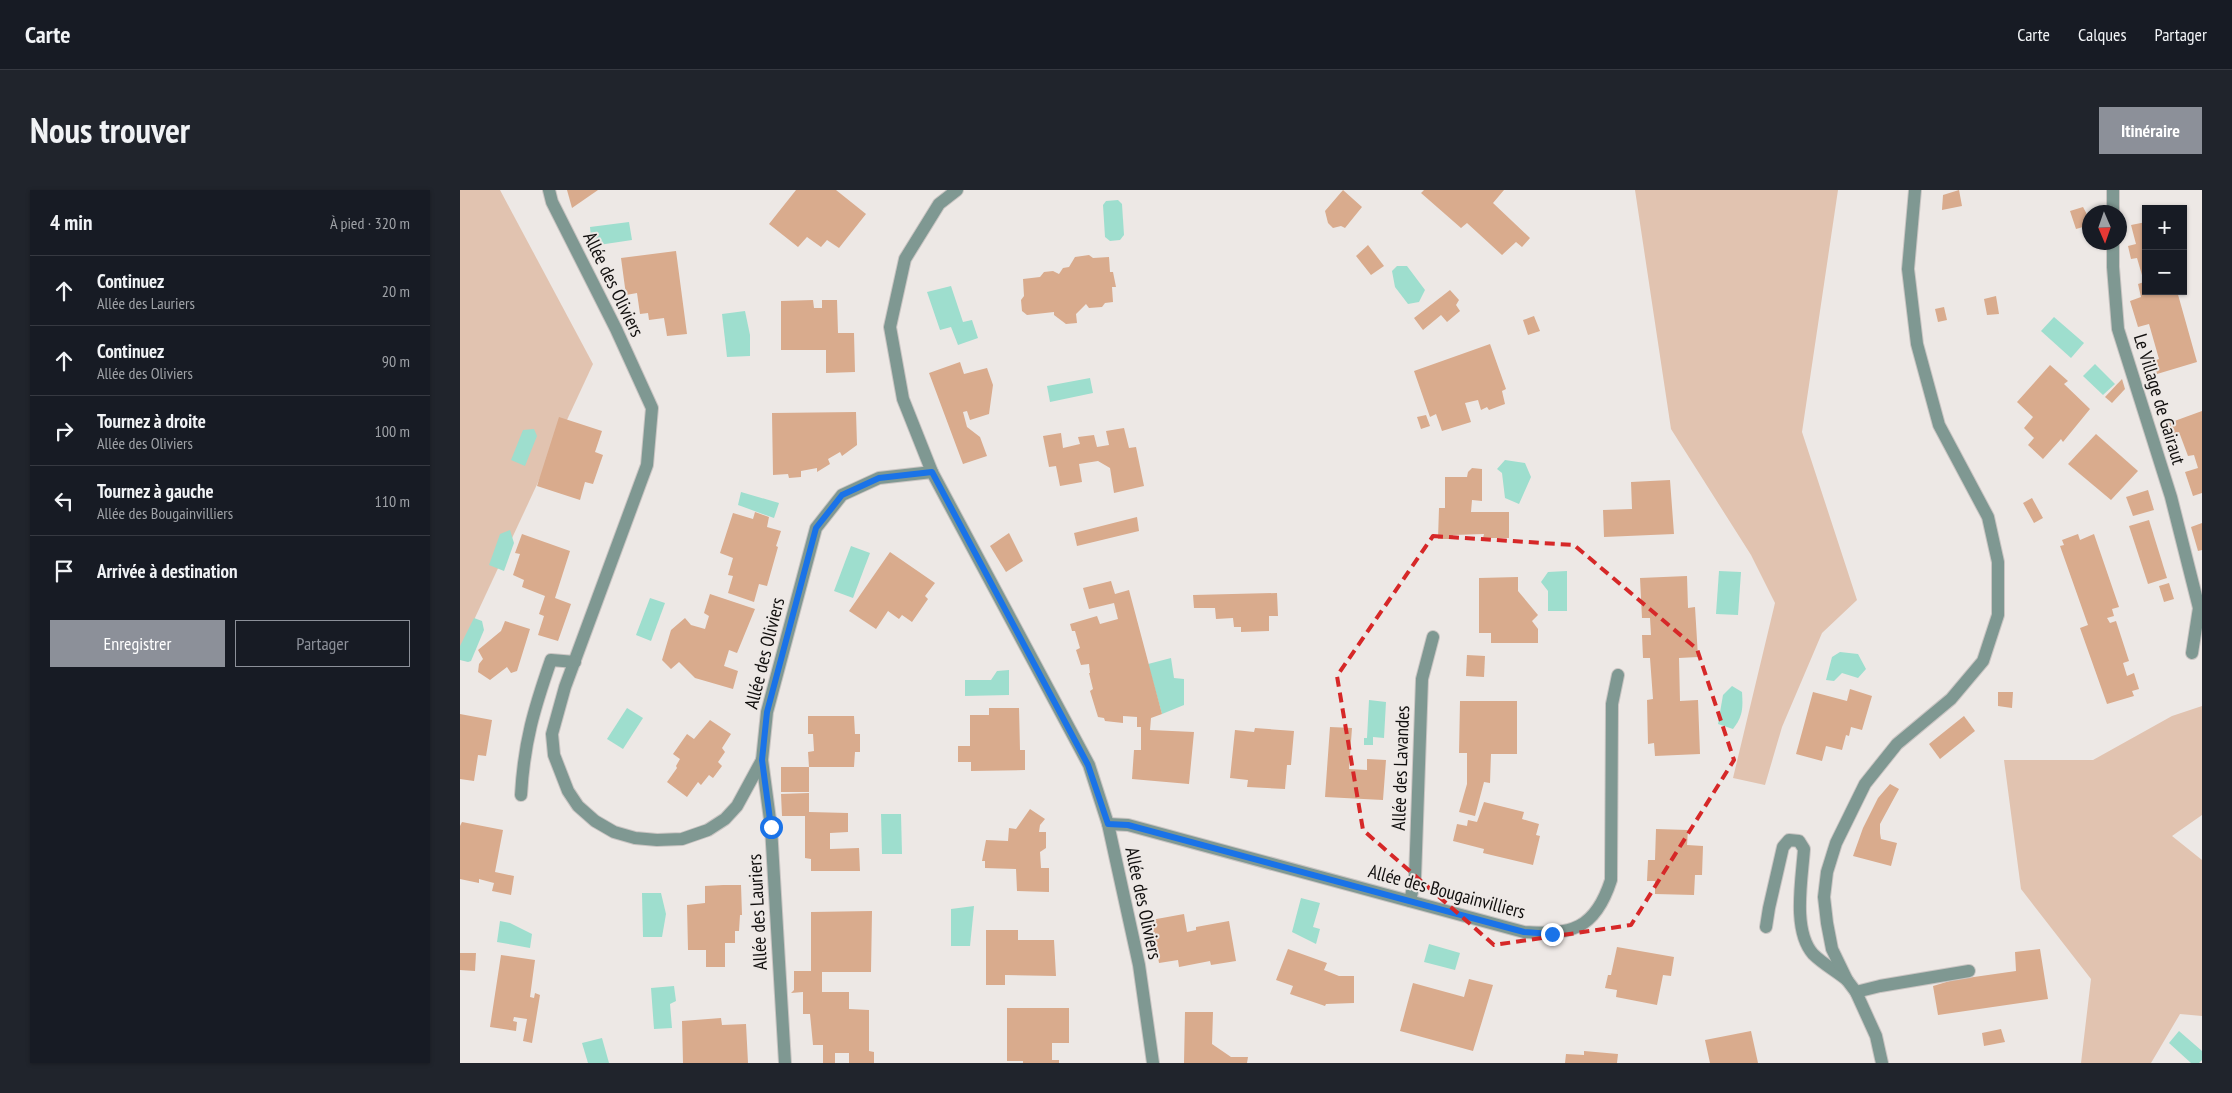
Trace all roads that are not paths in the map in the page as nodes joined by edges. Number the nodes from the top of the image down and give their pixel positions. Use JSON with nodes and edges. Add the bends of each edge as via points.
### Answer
{"nodes":[{"id":1,"x":549,"y":190,"type":"edge"},
{"id":2,"x":957,"y":190,"type":"edge"},
{"id":3,"x":1915,"y":190,"type":"edge"},
{"id":4,"x":2113,"y":190,"type":"edge"},
{"id":5,"x":2113,"y":205,"type":"edge"},
{"id":6,"x":2113,"y":250,"type":"edge"},
{"id":7,"x":932,"y":472,"type":"junction"},
{"id":8,"x":1433,"y":637,"type":"dead end"},
{"id":9,"x":2192,"y":653,"type":"dead end"},
{"id":10,"x":575,"y":662,"type":"junction"},
{"id":11,"x":1618,"y":675,"type":"dead end"},
{"id":12,"x":762,"y":760,"type":"junction"},
{"id":13,"x":521,"y":795,"type":"dead end"},
{"id":14,"x":1108,"y":824,"type":"junction"},
{"id":15,"x":1410,"y":901,"type":"junction"},
{"id":16,"x":1766,"y":927,"type":"dead end"},
{"id":17,"x":1969,"y":971,"type":"dead end"},
{"id":18,"x":1847,"y":980,"type":"junction"},
{"id":19,"x":1856,"y":992,"type":"junction"},
{"id":20,"x":785,"y":1063,"type":"edge"},
{"id":21,"x":1153,"y":1063,"type":"edge"},
{"id":22,"x":1882,"y":1063,"type":"edge"}],
"edges":[{"from":1,"to":10,"type":"street","name":"Allée des Oliviers","via":[[652,408],[647,465]]},
{"from":2,"to":7,"type":"street","via":[[939,204],[905,259],[890,327],[903,399]]},
{"from":3,"to":18,"type":"street","via":[[1908,269],[1917,344],[1939,425],[1988,517],[1998,562],[1998,615],[1982,661],[1951,699],[1898,744],[1881,764],[1865,784],[1836,843],[1824,897],[1832,949]]},
{"from":4,"to":5,"type":"street"},
{"from":6,"to":9,"type":"street","name":"Le Village de Gairaut","via":[[2118,330],[2171,497],[2198,608]]},
{"from":7,"to":12,"type":"street","name":"Allée des Oliviers","via":[[879,478],[842,495],[816,528],[767,712]]},
{"from":7,"to":14,"type":"street","name":"Allée des Oliviers","via":[[1088,765]]},
{"from":8,"to":15,"type":"street","name":"Allée des Lavandes","via":[[1422,679],[1415,878]]},
{"from":10,"to":12,"type":"street","name":"Allée des Oliviers","via":[[552,734],[554,755],[568,791],[578,806],[614,832],[657,840],[682,839],[708,830],[725,819],[736,806]]},
{"from":10,"to":13,"type":"street","via":[[551,660],[527,736]]},
{"from":11,"to":15,"type":"street","name":"Allée des Bougainvilliers","via":[[1612,704],[1611,880],[1605,899],[1594,914],[1579,928],[1552,934],[1524,932]]},
{"from":12,"to":20,"type":"street","name":"Allée des Lauriers","via":[[771,827]]},
{"from":14,"to":15,"type":"street","name":"Allée des Bougainvilliers","via":[[1128,825]]},
{"from":14,"to":21,"type":"street","name":"Allée des Oliviers","via":[[1139,965]]},
{"from":16,"to":18,"type":"street","via":[[1783,847],[1789,840],[1799,841],[1804,849],[1799,913],[1805,941],[1813,954]]},
{"from":17,"to":19,"type":"street"},
{"from":18,"to":19,"type":"street"},
{"from":19,"to":22,"type":"street","via":[[1876,1036]]}]}
